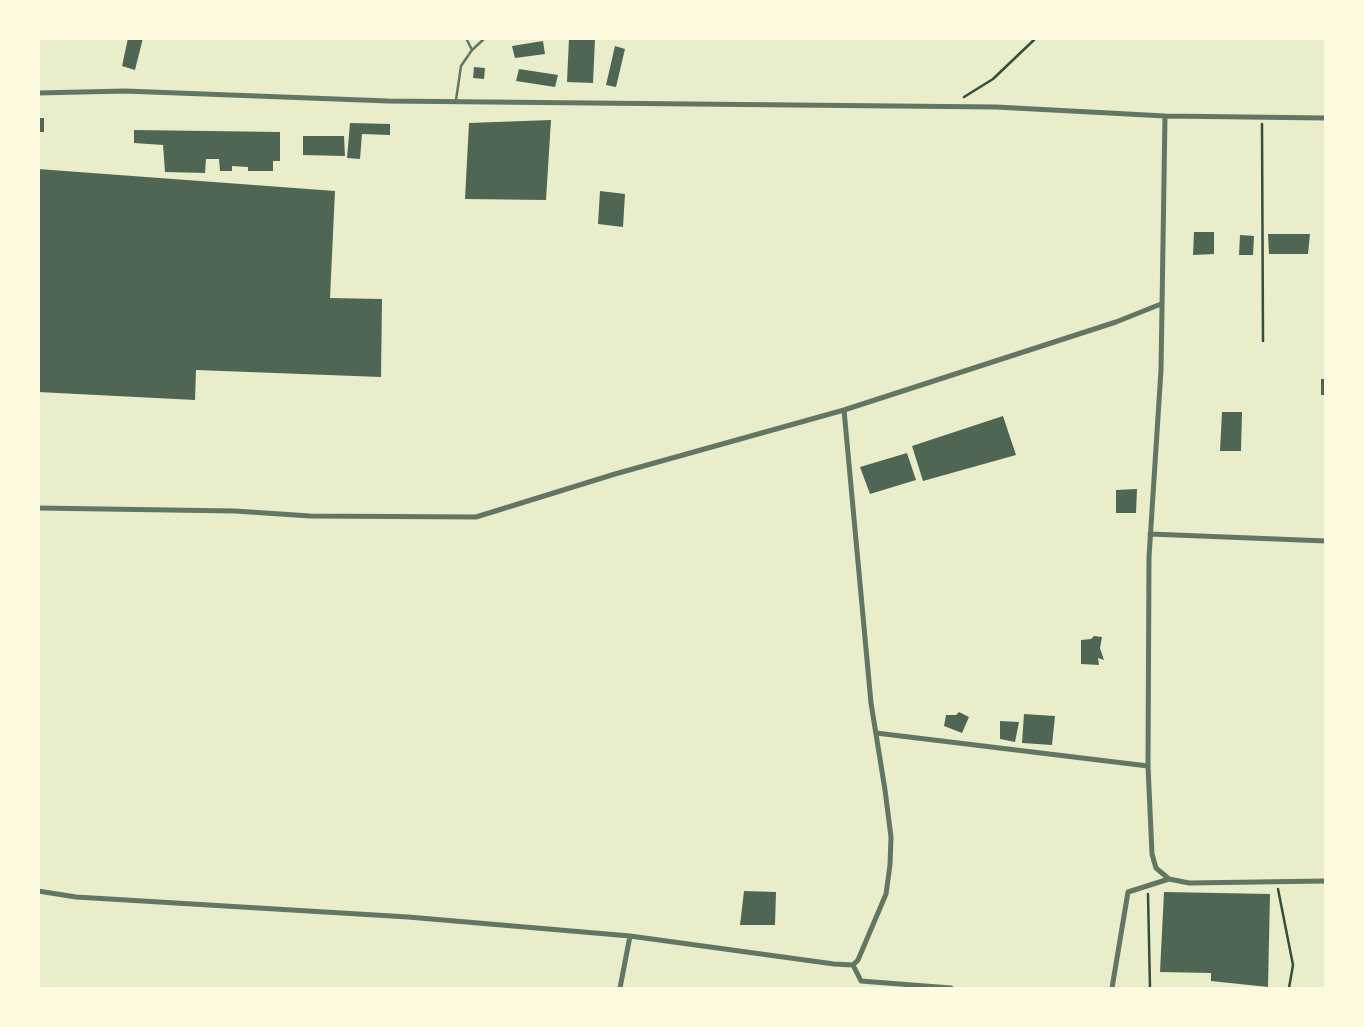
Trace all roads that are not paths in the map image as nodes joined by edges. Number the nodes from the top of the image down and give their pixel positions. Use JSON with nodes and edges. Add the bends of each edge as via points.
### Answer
{"nodes":[{"id":1,"x":466,"y":38,"type":"edge"},
{"id":2,"x":485,"y":38,"type":"edge"},
{"id":3,"x":472,"y":50,"type":"junction"},
{"id":4,"x":38,"y":93,"type":"edge"},
{"id":5,"x":456,"y":100,"type":"junction"},
{"id":6,"x":1166,"y":116,"type":"junction"},
{"id":7,"x":1325,"y":118,"type":"edge"},
{"id":8,"x":1161,"y":304,"type":"junction"},
{"id":9,"x":844,"y":410,"type":"junction"},
{"id":10,"x":38,"y":508,"type":"edge"},
{"id":11,"x":1150,"y":534,"type":"junction"},
{"id":12,"x":1325,"y":541,"type":"edge"},
{"id":13,"x":876,"y":733,"type":"junction"},
{"id":14,"x":1148,"y":766,"type":"junction"},
{"id":15,"x":1169,"y":879,"type":"junction"},
{"id":16,"x":1325,"y":880,"type":"edge"},
{"id":17,"x":38,"y":891,"type":"edge"},
{"id":18,"x":630,"y":936,"type":"junction"},
{"id":19,"x":853,"y":965,"type":"junction"},
{"id":20,"x":620,"y":989,"type":"edge"},
{"id":21,"x":951,"y":989,"type":"edge"},
{"id":22,"x":1112,"y":989,"type":"edge"}],
"edges":[{"from":1,"to":3,"type":"lane"},
{"from":2,"to":3,"type":"lane"},
{"from":3,"to":5,"type":"lane","via":[[461,66]]},
{"from":4,"to":5,"type":"street"},
{"from":5,"to":6,"type":"street","via":[[949,106]]},
{"from":6,"to":7,"type":"street"},
{"from":6,"to":8,"type":"street"},
{"from":8,"to":9,"type":"street"},
{"from":8,"to":11,"type":"street"},
{"from":9,"to":10,"type":"street","via":[[476,517]]},
{"from":9,"to":13,"type":"street"},
{"from":11,"to":12,"type":"street"},
{"from":11,"to":14,"type":"street"},
{"from":13,"to":14,"type":"street"},
{"from":13,"to":19,"type":"street","via":[[891,838],[890,865],[886,894]]},
{"from":14,"to":15,"type":"street","via":[[1152,853],[1156,868]]},
{"from":15,"to":16,"type":"street","via":[[1189,883]]},
{"from":15,"to":22,"type":"street","via":[[1128,892]]},
{"from":17,"to":18,"type":"street"},
{"from":18,"to":19,"type":"street"},
{"from":18,"to":20,"type":"street"},
{"from":19,"to":21,"type":"street","via":[[861,981]]}]}
